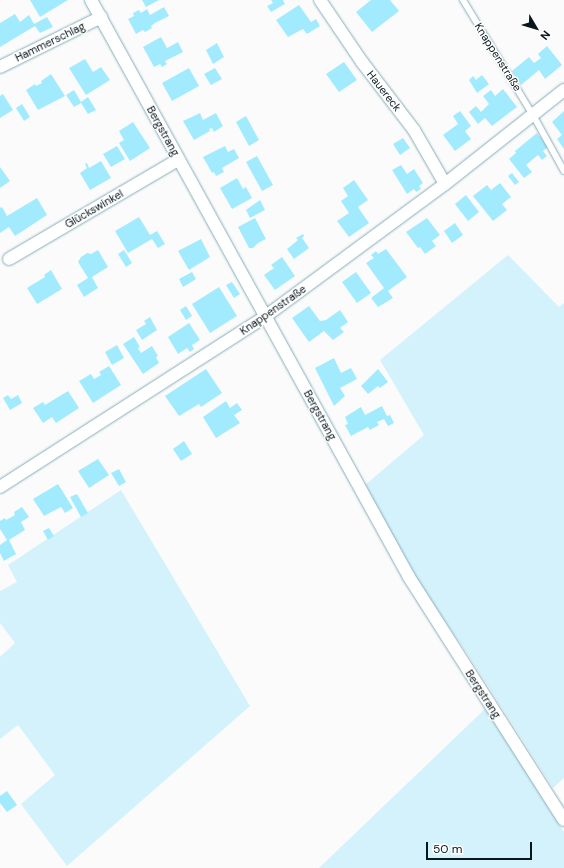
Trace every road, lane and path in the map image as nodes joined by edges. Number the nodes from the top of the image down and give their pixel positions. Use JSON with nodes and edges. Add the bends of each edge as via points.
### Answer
{"nodes":[{"id":1,"x":91,"y":0,"type":"edge"},
{"id":2,"x":320,"y":0,"type":"edge"},
{"id":3,"x":462,"y":0,"type":"edge"},
{"id":4,"x":101,"y":17,"type":"junction"},
{"id":5,"x":0,"y":67,"type":"edge"},
{"id":6,"x":564,"y":90,"type":"edge"},
{"id":7,"x":533,"y":115,"type":"junction"},
{"id":8,"x":178,"y":160,"type":"junction"},
{"id":9,"x":564,"y":171,"type":"edge"},
{"id":10,"x":445,"y":184,"type":"junction"},
{"id":11,"x":9,"y":259,"type":"dead end"},
{"id":12,"x":266,"y":316,"type":"junction"},
{"id":13,"x":0,"y":487,"type":"edge"},
{"id":14,"x":564,"y":820,"type":"edge"}],
"edges":[{"from":1,"to":4,"type":"street","name":"Bergstrang"},
{"from":2,"to":10,"type":"street","name":"Hauereck","via":[[362,62],[414,130]]},
{"from":3,"to":7,"type":"lane","name":"Knappenstraße"},
{"from":4,"to":5,"type":"street","name":"Hammerschlag"},
{"from":4,"to":8,"type":"street","name":"Bergstrang"},
{"from":6,"to":7,"type":"street","name":"Knappenstraße"},
{"from":7,"to":9,"type":"lane"},
{"from":7,"to":10,"type":"street","name":"Knappenstraße"},
{"from":8,"to":11,"type":"street","name":"Glückswinkel"},
{"from":8,"to":12,"type":"street","name":"Bergstrang"},
{"from":10,"to":12,"type":"street","name":"Knappenstraße"},
{"from":12,"to":13,"type":"street","name":"Knappenstraße"},
{"from":12,"to":14,"type":"street","name":"Bergstrang","via":[[409,577]]}]}
